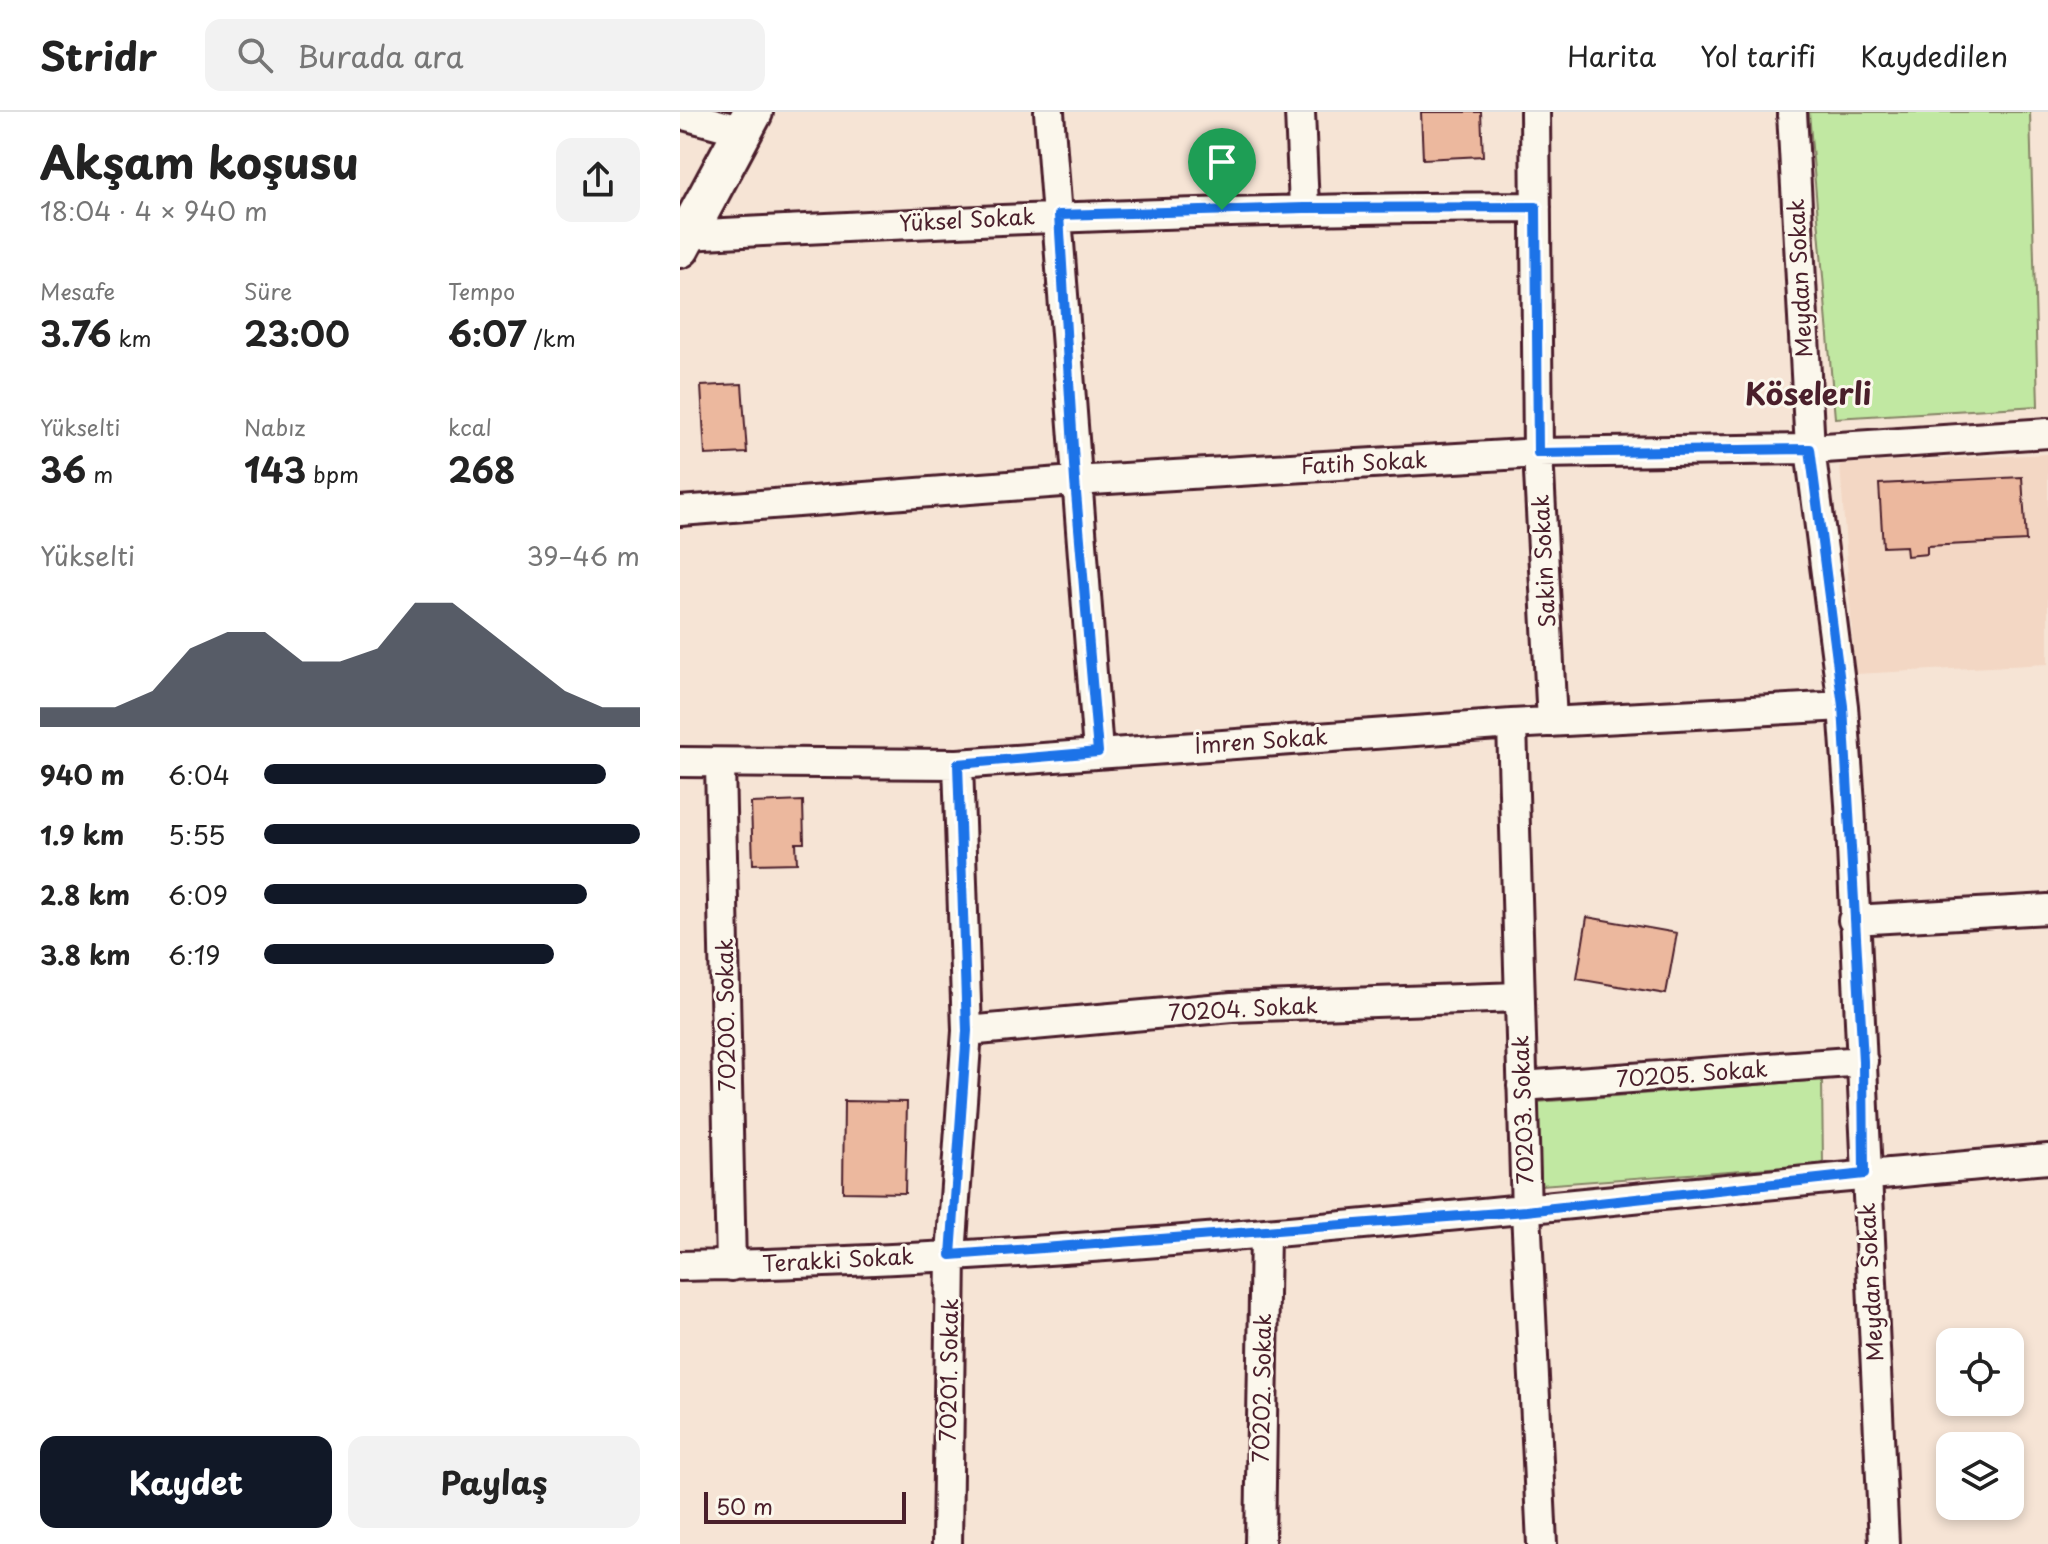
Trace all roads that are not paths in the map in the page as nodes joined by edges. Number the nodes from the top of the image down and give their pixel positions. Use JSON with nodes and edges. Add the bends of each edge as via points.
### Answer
{"nodes":[{"id":1,"x":1049,"y":112,"type":"edge"},
{"id":2,"x":1300,"y":112,"type":"edge"},
{"id":3,"x":1535,"y":112,"type":"edge"},
{"id":4,"x":1792,"y":112,"type":"edge"},
{"id":5,"x":680,"y":114,"type":"edge"},
{"id":6,"x":748,"y":121,"type":"edge"},
{"id":7,"x":1536,"y":207,"type":"junction"},
{"id":8,"x":1304,"y":208,"type":"junction"},
{"id":9,"x":1059,"y":215,"type":"junction"},
{"id":10,"x":684,"y":242,"type":"edge"},
{"id":11,"x":2048,"y":433,"type":"edge"},
{"id":12,"x":1810,"y":449,"type":"junction"},
{"id":13,"x":1538,"y":453,"type":"junction"},
{"id":14,"x":1075,"y":481,"type":"junction"},
{"id":15,"x":680,"y":511,"type":"edge"},
{"id":16,"x":1843,"y":706,"type":"junction"},
{"id":17,"x":1552,"y":722,"type":"junction"},
{"id":18,"x":1512,"y":724,"type":"junction"},
{"id":19,"x":1098,"y":752,"type":"junction"},
{"id":20,"x":680,"y":762,"type":"edge"},
{"id":21,"x":958,"y":764,"type":"junction"},
{"id":22,"x":720,"y":765,"type":"junction"},
{"id":23,"x":2048,"y":909,"type":"edge"},
{"id":24,"x":1853,"y":920,"type":"junction"},
{"id":25,"x":1519,"y":997,"type":"junction"},
{"id":26,"x":967,"y":1031,"type":"junction"},
{"id":27,"x":1863,"y":1061,"type":"junction"},
{"id":28,"x":1522,"y":1086,"type":"junction"},
{"id":29,"x":2048,"y":1159,"type":"edge"},
{"id":30,"x":1864,"y":1174,"type":"junction"},
{"id":31,"x":1526,"y":1211,"type":"junction"},
{"id":32,"x":1265,"y":1233,"type":"junction"},
{"id":33,"x":951,"y":1255,"type":"junction"},
{"id":34,"x":680,"y":1266,"type":"edge"},
{"id":35,"x":731,"y":1266,"type":"junction"},
{"id":36,"x":947,"y":1544,"type":"edge"},
{"id":37,"x":1260,"y":1544,"type":"edge"},
{"id":38,"x":1542,"y":1544,"type":"edge"},
{"id":39,"x":1884,"y":1544,"type":"edge"}],
"edges":[{"from":1,"to":9,"type":"street"},
{"from":2,"to":8,"type":"street"},
{"from":3,"to":7,"type":"street","name":"Sakin Sokak"},
{"from":4,"to":12,"type":"street","name":"Meydan Sokak"},
{"from":5,"to":6,"type":"street"},
{"from":6,"to":10,"type":"main road"},
{"from":7,"to":8,"type":"street","name":"Yüksel Sokak"},
{"from":7,"to":13,"type":"street","name":"Sakin Sokak"},
{"from":8,"to":9,"type":"street","name":"Yüksel Sokak"},
{"from":9,"to":10,"type":"street","name":"Yüksel Sokak"},
{"from":9,"to":14,"type":"street"},
{"from":11,"to":12,"type":"street","name":"Fatih Sokak"},
{"from":12,"to":13,"type":"street","name":"Fatih Sokak"},
{"from":12,"to":16,"type":"street","name":"Meydan Sokak"},
{"from":13,"to":14,"type":"street","name":"Fatih Sokak"},
{"from":13,"to":17,"type":"street","name":"Sakin Sokak"},
{"from":14,"to":15,"type":"street","name":"Fatih Sokak"},
{"from":14,"to":19,"type":"street"},
{"from":16,"to":17,"type":"street","name":"İmren Sokak"},
{"from":16,"to":24,"type":"street","name":"Meydan Sokak"},
{"from":17,"to":18,"type":"street","name":"İmren Sokak"},
{"from":18,"to":19,"type":"street","name":"İmren Sokak"},
{"from":18,"to":25,"type":"street","name":"70203. Sokak"},
{"from":19,"to":21,"type":"street","name":"İmren Sokak"},
{"from":20,"to":22,"type":"street","name":"İmren Sokak"},
{"from":21,"to":22,"type":"street","name":"İmren Sokak"},
{"from":21,"to":26,"type":"street","name":"70201. Sokak"},
{"from":22,"to":35,"type":"street","name":"70200. Sokak"},
{"from":23,"to":24,"type":"street"},
{"from":24,"to":27,"type":"street","name":"Meydan Sokak"},
{"from":25,"to":26,"type":"street","name":"70204. Sokak","via":[[1232,1007]]},
{"from":25,"to":28,"type":"street","name":"70203. Sokak"},
{"from":26,"to":33,"type":"street","name":"70201. Sokak"},
{"from":27,"to":28,"type":"street","name":"70205. Sokak"},
{"from":27,"to":30,"type":"street","name":"Meydan Sokak"},
{"from":28,"to":31,"type":"street","name":"70203. Sokak"},
{"from":29,"to":30,"type":"street","name":"Terakki Sokak"},
{"from":30,"to":31,"type":"street","name":"Terakki Sokak"},
{"from":30,"to":39,"type":"street","name":"Meydan Sokak"},
{"from":31,"to":32,"type":"street","name":"Terakki Sokak"},
{"from":31,"to":38,"type":"street","name":"70203. Sokak"},
{"from":32,"to":33,"type":"street","name":"Terakki Sokak"},
{"from":32,"to":37,"type":"street","name":"70202. Sokak"},
{"from":33,"to":35,"type":"street","name":"Terakki Sokak"},
{"from":33,"to":36,"type":"street","name":"70201. Sokak"},
{"from":34,"to":35,"type":"street","name":"Terakki Sokak"}]}
